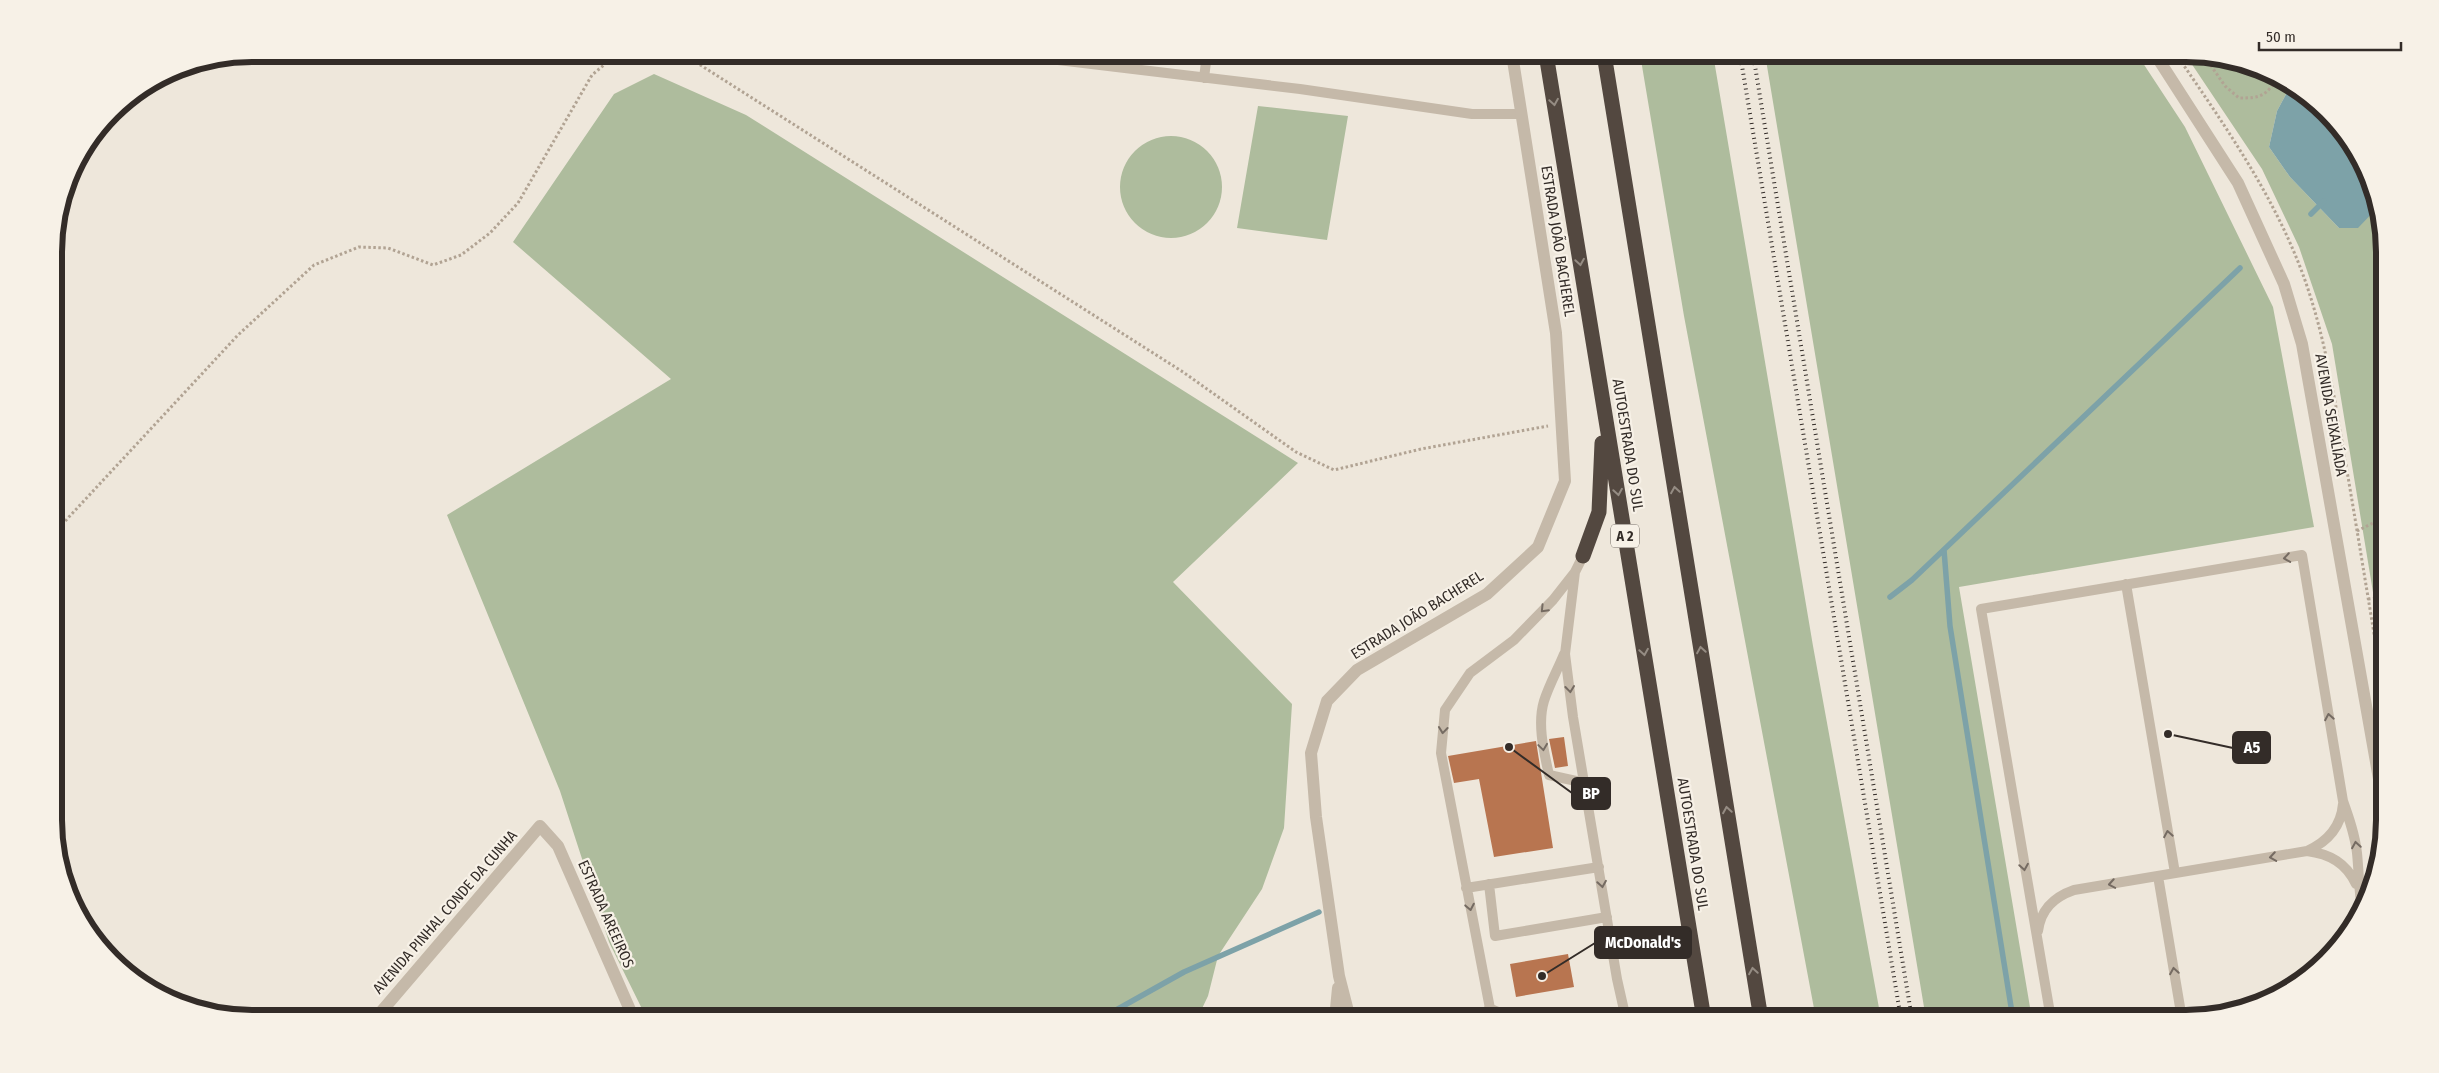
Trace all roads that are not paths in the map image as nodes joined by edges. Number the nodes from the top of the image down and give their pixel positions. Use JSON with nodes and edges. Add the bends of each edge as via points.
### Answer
{"nodes":[{"id":1,"x":1073,"y":62,"type":"edge"},
{"id":2,"x":1206,"y":62,"type":"edge"},
{"id":3,"x":1513,"y":62,"type":"edge"},
{"id":4,"x":1547,"y":62,"type":"edge"},
{"id":5,"x":1605,"y":62,"type":"edge"},
{"id":6,"x":2160,"y":62,"type":"edge"},
{"id":7,"x":1204,"y":78,"type":"junction"},
{"id":8,"x":1522,"y":114,"type":"junction"},
{"id":9,"x":1599,"y":377,"type":"junction"},
{"id":10,"x":1583,"y":556,"type":"joint"},
{"id":11,"x":1575,"y":572,"type":"junction"},
{"id":12,"x":2126,"y":584,"type":"junction"},
{"id":13,"x":1566,"y":651,"type":"junction"},
{"id":14,"x":2376,"y":762,"type":"edge"},
{"id":15,"x":1585,"y":784,"type":"junction"},
{"id":16,"x":2343,"y":801,"type":"junction"},
{"id":17,"x":540,"y":826,"type":"joint"},
{"id":18,"x":2307,"y":851,"type":"junction"},
{"id":19,"x":1599,"y":867,"type":"junction"},
{"id":20,"x":2175,"y":874,"type":"junction"},
{"id":21,"x":2158,"y":876,"type":"junction"},
{"id":22,"x":1489,"y":884,"type":"junction"},
{"id":23,"x":1466,"y":888,"type":"junction"},
{"id":24,"x":2358,"y":888,"type":"junction"},
{"id":25,"x":2360,"y":898,"type":"edge"},
{"id":26,"x":1607,"y":917,"type":"junction"},
{"id":27,"x":2038,"y":941,"type":"junction"},
{"id":28,"x":1339,"y":976,"type":"junction"},
{"id":29,"x":1490,"y":1008,"type":"junction"},
{"id":30,"x":382,"y":1011,"type":"edge"},
{"id":31,"x":630,"y":1011,"type":"edge"},
{"id":32,"x":1336,"y":1011,"type":"edge"},
{"id":33,"x":1348,"y":1011,"type":"edge"},
{"id":34,"x":1491,"y":1011,"type":"edge"},
{"id":35,"x":1497,"y":1011,"type":"edge"},
{"id":36,"x":1625,"y":1011,"type":"edge"},
{"id":37,"x":1703,"y":1011,"type":"edge"},
{"id":38,"x":1760,"y":1011,"type":"edge"},
{"id":39,"x":2050,"y":1011,"type":"edge"},
{"id":40,"x":2181,"y":1011,"type":"edge"}],
"edges":[{"from":1,"to":7,"type":"lane"},
{"from":2,"to":7,"type":"lane"},
{"from":3,"to":8,"type":"street","name":"ESTRADA JOÃO BACHEREL"},
{"from":4,"to":9,"type":"highway","name":"AUTOESTRADA DO SUL","number":"A 2","one_way":true},
{"from":38,"to":5,"type":"highway","one_way":true},
{"from":6,"to":14,"type":"street","name":"AVENIDA SEIXALÍADA","via":[[2238,183],[2284,284],[2302,344]]},
{"from":7,"to":8,"type":"lane","via":[[1472,114]]},
{"from":8,"to":28,"type":"street","name":"ESTRADA JOÃO BACHEREL","via":[[1556,333],[1565,481],[1538,547],[1487,594],[1357,670],[1327,702],[1312,753],[1316,817]]},
{"from":9,"to":10,"type":"highway","via":[[1602,463],[1599,512]]},
{"from":9,"to":37,"type":"highway","name":"AUTOESTRADA DO SUL","number":"A 2","one_way":true},
{"from":10,"to":11,"type":"lane"},
{"from":11,"to":13,"type":"lane"},
{"from":11,"to":23,"type":"lane","one_way":true,"via":[[1514,640],[1470,673],[1445,710],[1441,753]]},
{"from":16,"to":12,"type":"lane","one_way":true,"via":[[2302,555]]},
{"from":20,"to":12,"type":"lane","one_way":true},
{"from":12,"to":27,"type":"lane","one_way":true,"via":[[1981,609]]},
{"from":13,"to":15,"type":"lane","one_way":true},
{"from":13,"to":15,"type":"lane","one_way":true,"via":[[1544,702],[1542,735],[1545,758],[1549,774]]},
{"from":15,"to":19,"type":"lane"},
{"from":16,"to":18,"type":"lane","via":[[2333,832]]},
{"from":24,"to":16,"type":"lane","one_way":true,"via":[[2354,833]]},
{"from":17,"to":30,"type":"street","name":"AVENIDA PINHAL CONDE DA CUNHA"},
{"from":17,"to":31,"type":"street","name":"ESTRADA AREEIROS","via":[[558,846]]},
{"from":18,"to":20,"type":"lane","one_way":true},
{"from":18,"to":24,"type":"lane","via":[[2338,861]]},
{"from":19,"to":22,"type":"lane"},
{"from":19,"to":26,"type":"lane","one_way":true},
{"from":20,"to":21,"type":"lane"},
{"from":21,"to":27,"type":"lane","one_way":true,"via":[[2063,894],[2046,908],[2038,930]]},
{"from":40,"to":21,"type":"lane","one_way":true},
{"from":22,"to":23,"type":"lane"},
{"from":22,"to":26,"type":"lane","via":[[1496,936]]},
{"from":23,"to":29,"type":"lane","one_way":true},
{"from":24,"to":25,"type":"lane"},
{"from":26,"to":36,"type":"lane"},
{"from":27,"to":39,"type":"lane"},
{"from":28,"to":32,"type":"street","name":"ESTRADA JOÃO BACHEREL"},
{"from":28,"to":33,"type":"street","name":"ESTRADA JOÃO BACHEREL"},
{"from":29,"to":34,"type":"lane"},
{"from":29,"to":35,"type":"lane"}]}
